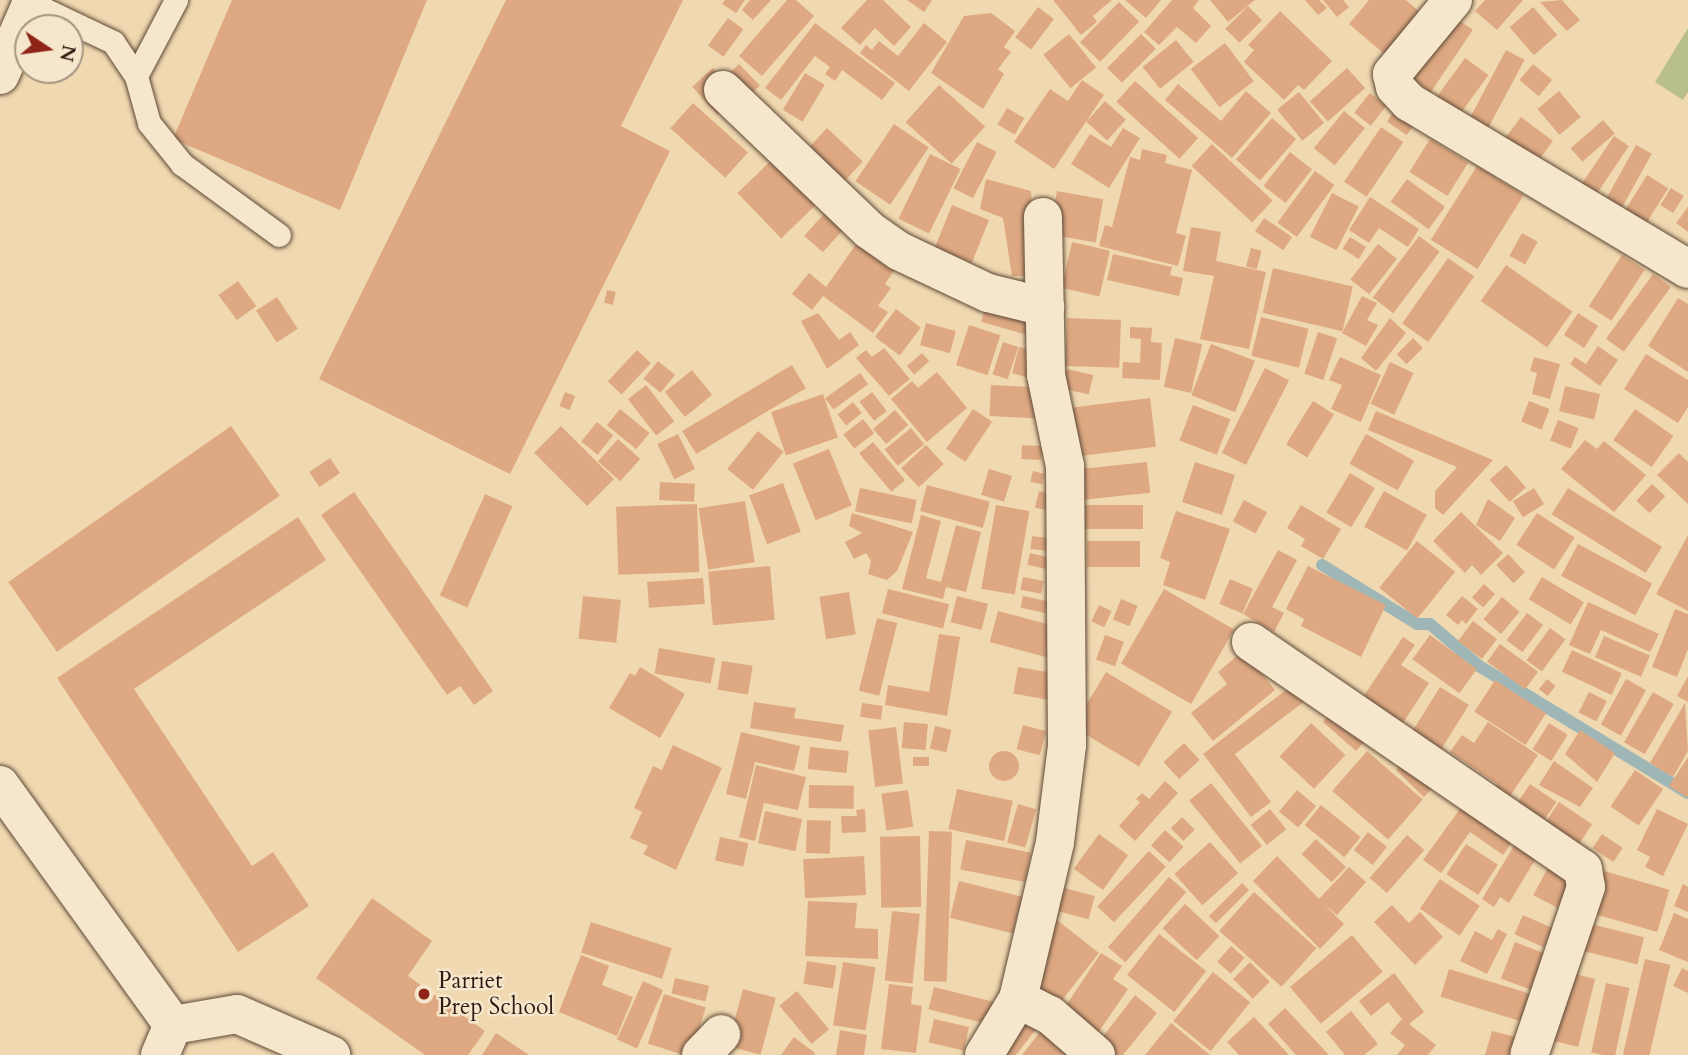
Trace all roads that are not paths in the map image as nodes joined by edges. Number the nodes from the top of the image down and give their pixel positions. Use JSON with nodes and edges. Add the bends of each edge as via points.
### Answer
{"nodes":[{"id":1,"x":176,"y":0,"type":"edge"},
{"id":2,"x":1453,"y":0,"type":"edge"},
{"id":3,"x":32,"y":2,"type":"edge"},
{"id":4,"x":0,"y":75,"type":"edge"},
{"id":5,"x":136,"y":76,"type":"junction"},
{"id":6,"x":723,"y":90,"type":"dead end"},
{"id":7,"x":1043,"y":218,"type":"dead end"},
{"id":8,"x":279,"y":235,"type":"dead end"},
{"id":9,"x":1688,"y":269,"type":"edge"},
{"id":10,"x":1045,"y":307,"type":"junction"},
{"id":11,"x":1251,"y":642,"type":"dead end"},
{"id":12,"x":0,"y":785,"type":"edge"},
{"id":13,"x":1018,"y":999,"type":"junction"},
{"id":14,"x":166,"y":1040,"type":"edge"},
{"id":15,"x":331,"y":1055,"type":"edge"},
{"id":16,"x":984,"y":1055,"type":"edge"},
{"id":17,"x":1096,"y":1055,"type":"edge"},
{"id":18,"x":1529,"y":1055,"type":"edge"}],
"edges":[{"from":1,"to":5,"type":"lane"},
{"from":2,"to":9,"type":"street","via":[[1392,74],[1395,87],[1409,102]]},
{"from":3,"to":4,"type":"street"},
{"from":3,"to":5,"type":"lane","via":[[113,42]]},
{"from":5,"to":8,"type":"lane","via":[[149,123],[182,164]]},
{"from":6,"to":10,"type":"street","via":[[869,230],[899,251],[988,293]]},
{"from":7,"to":10,"type":"street"},
{"from":10,"to":13,"type":"street","via":[[1046,375],[1065,466],[1067,746],[1055,842]]},
{"from":11,"to":18,"type":"street","via":[[1583,869],[1586,887]]},
{"from":12,"to":14,"type":"street"},
{"from":13,"to":16,"type":"street"},
{"from":13,"to":17,"type":"street","via":[[1050,1015]]},
{"from":14,"to":15,"type":"street","via":[[237,1014]]}]}
